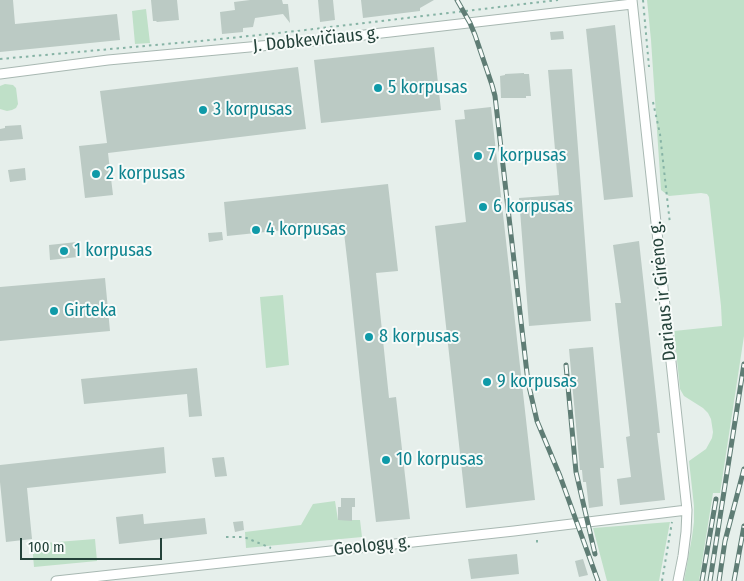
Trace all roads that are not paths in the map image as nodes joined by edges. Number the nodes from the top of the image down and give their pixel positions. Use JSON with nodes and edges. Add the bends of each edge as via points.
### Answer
{"nodes":[{"id":1,"x":632,"y":2,"type":"edge"},
{"id":2,"x":0,"y":74,"type":"edge"},
{"id":3,"x":687,"y":510,"type":"junction"},
{"id":4,"x":56,"y":581,"type":"edge"},
{"id":5,"x":678,"y":581,"type":"edge"}],
"edges":[{"from":1,"to":2,"type":"street","name":"J. Dobkevičiaus g.","via":[[352,37],[108,60]]},
{"from":1,"to":3,"type":"street","name":"Dariaus ir Girėno g."},
{"from":3,"to":4,"type":"street","name":"Geologų g."},
{"from":3,"to":5,"type":"street","name":"Dariaus ir Girėno g."}]}
